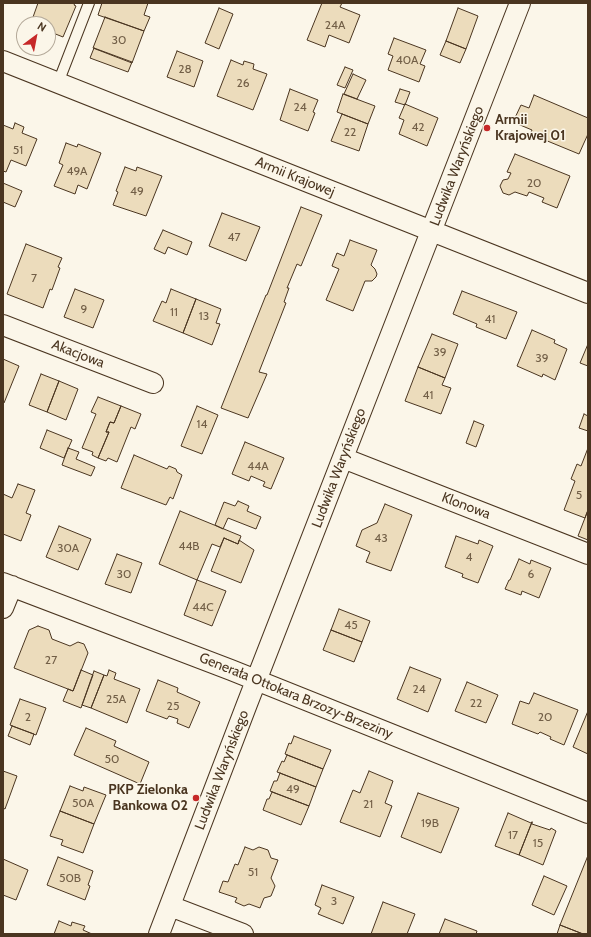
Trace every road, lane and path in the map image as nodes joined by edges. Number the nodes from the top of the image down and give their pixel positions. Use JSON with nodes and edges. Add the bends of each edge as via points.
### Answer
{"nodes":[{"id":1,"x":89,"y":3,"type":"edge"},
{"id":2,"x":520,"y":3,"type":"edge"},
{"id":3,"x":3,"y":61,"type":"edge"},
{"id":4,"x":58,"y":83,"type":"junction"},
{"id":5,"x":432,"y":232,"type":"junction"},
{"id":6,"x":588,"y":293,"type":"edge"},
{"id":7,"x":3,"y":325,"type":"edge"},
{"id":8,"x":153,"y":383,"type":"dead end"},
{"id":9,"x":343,"y":458,"type":"junction"},
{"id":10,"x":588,"y":554,"type":"edge"},
{"id":11,"x":7,"y":585,"type":"edge"},
{"id":12,"x":3,"y":608,"type":"edge"},
{"id":13,"x":256,"y":680,"type":"junction"},
{"id":14,"x":588,"y":813,"type":"edge"},
{"id":15,"x":170,"y":906,"type":"junction"},
{"id":16,"x":159,"y":934,"type":"edge"},
{"id":17,"x":243,"y":934,"type":"edge"}],
"edges":[{"from":1,"to":4,"type":"lane"},
{"from":2,"to":5,"type":"street","name":"Ludwika Waryńskiego"},
{"from":3,"to":4,"type":"street","name":"Armii Krajowej"},
{"from":4,"to":5,"type":"street","name":"Armii Krajowej"},
{"from":5,"to":6,"type":"street","name":"Armii Krajowej"},
{"from":5,"to":9,"type":"street","name":"Ludwika Waryńskiego"},
{"from":7,"to":8,"type":"street","name":"Akacjowa"},
{"from":9,"to":10,"type":"street","name":"Klonowa"},
{"from":9,"to":13,"type":"street","name":"Ludwika Waryńskiego"},
{"from":11,"to":12,"type":"street"},
{"from":11,"to":13,"type":"street","name":"Generała Ottokara Brzozy-Brzeziny"},
{"from":13,"to":14,"type":"street","name":"Generała Ottokara Brzozy-Brzeziny"},
{"from":13,"to":15,"type":"street","name":"Ludwika Waryńskiego"},
{"from":15,"to":16,"type":"street","name":"Ludwika Waryńskiego"},
{"from":15,"to":17,"type":"street"}]}
